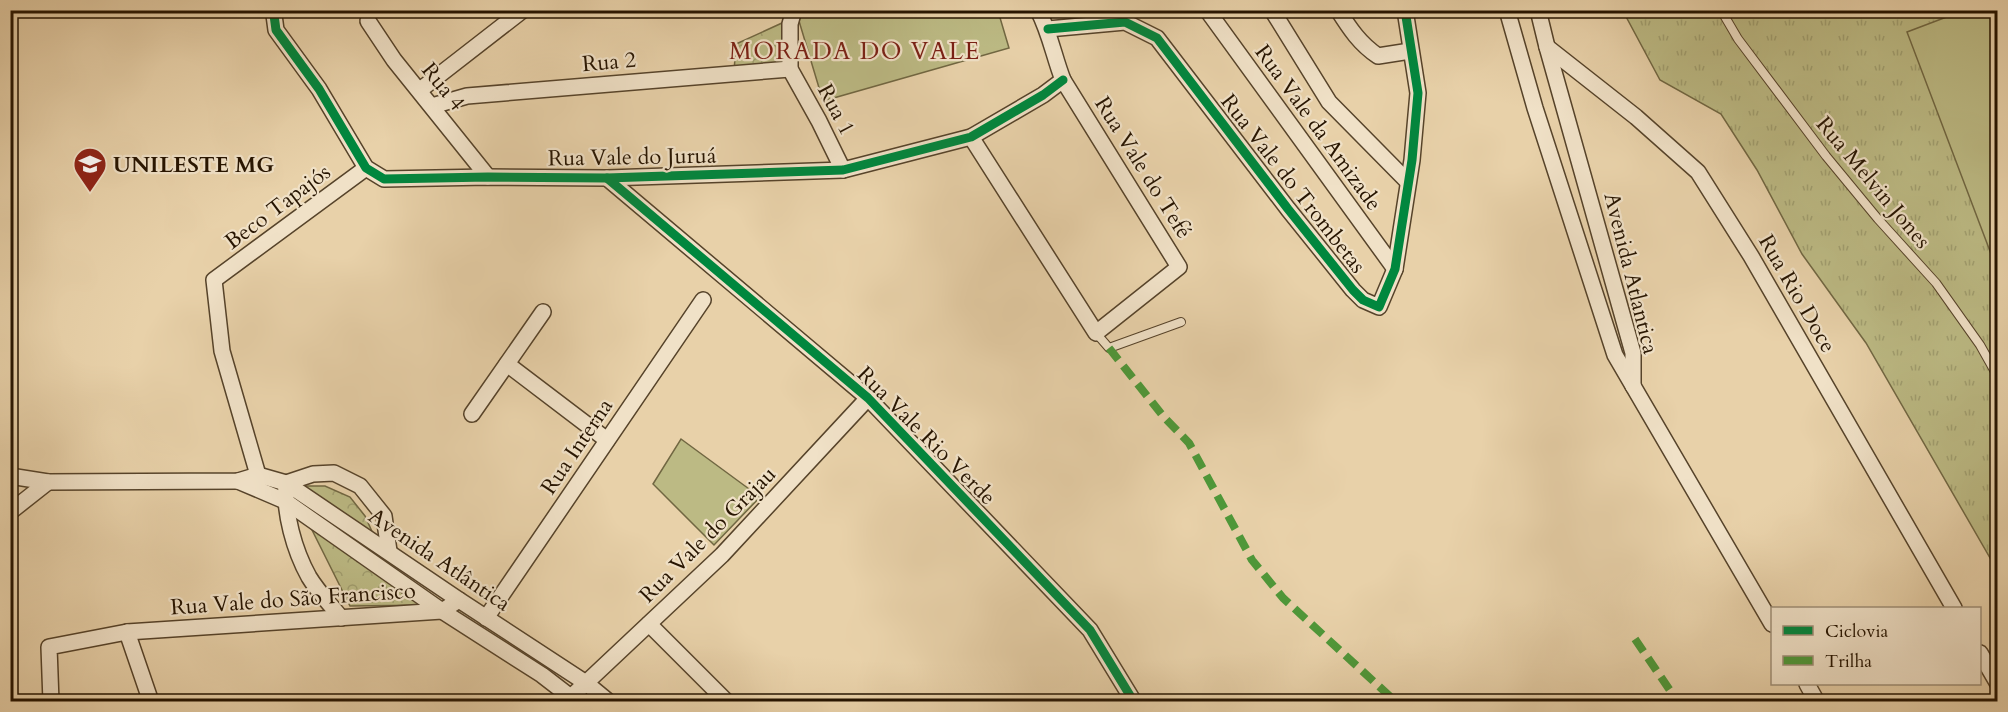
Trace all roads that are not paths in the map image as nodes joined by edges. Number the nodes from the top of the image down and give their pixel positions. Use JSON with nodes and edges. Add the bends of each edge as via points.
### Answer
{"nodes":[{"id":1,"x":523,"y":10,"type":"edge"},
{"id":2,"x":794,"y":10,"type":"edge"},
{"id":3,"x":1038,"y":10,"type":"edge"},
{"id":4,"x":1207,"y":10,"type":"edge"},
{"id":5,"x":1272,"y":10,"type":"edge"},
{"id":6,"x":1338,"y":10,"type":"edge"},
{"id":7,"x":1507,"y":10,"type":"edge"},
{"id":8,"x":1538,"y":10,"type":"edge"},
{"id":9,"x":1721,"y":10,"type":"edge"},
{"id":10,"x":1410,"y":12,"type":"edge"},
{"id":11,"x":274,"y":13,"type":"edge"},
{"id":12,"x":368,"y":21,"type":"dead end"},
{"id":13,"x":1048,"y":29,"type":"junction"},
{"id":14,"x":1547,"y":47,"type":"junction"},
{"id":15,"x":1410,"y":51,"type":"junction"},
{"id":16,"x":790,"y":69,"type":"junction"},
{"id":17,"x":1063,"y":80,"type":"junction"},
{"id":18,"x":420,"y":90,"type":"junction"},
{"id":19,"x":432,"y":106,"type":"junction"},
{"id":20,"x":971,"y":137,"type":"junction"},
{"id":21,"x":366,"y":168,"type":"junction"},
{"id":22,"x":843,"y":170,"type":"junction"},
{"id":23,"x":488,"y":177,"type":"junction"},
{"id":24,"x":607,"y":178,"type":"junction"},
{"id":25,"x":1408,"y":182,"type":"junction"},
{"id":26,"x":1395,"y":269,"type":"junction"},
{"id":27,"x":703,"y":300,"type":"dead end"},
{"id":28,"x":543,"y":312,"type":"dead end"},
{"id":29,"x":1181,"y":322,"type":"dead end"},
{"id":30,"x":1096,"y":333,"type":"junction"},
{"id":31,"x":507,"y":364,"type":"junction"},
{"id":32,"x":1998,"y":377,"type":"edge"},
{"id":33,"x":1633,"y":386,"type":"junction"},
{"id":34,"x":868,"y":398,"type":"junction"},
{"id":35,"x":472,"y":414,"type":"dead end"},
{"id":36,"x":607,"y":440,"type":"junction"},
{"id":37,"x":10,"y":462,"type":"edge"},
{"id":38,"x":16,"y":476,"type":"edge"},
{"id":39,"x":258,"y":481,"type":"junction"},
{"id":40,"x":48,"y":482,"type":"junction"},
{"id":41,"x":286,"y":483,"type":"junction"},
{"id":42,"x":285,"y":501,"type":"junction"},
{"id":43,"x":10,"y":513,"type":"edge"},
{"id":44,"x":389,"y":551,"type":"junction"},
{"id":45,"x":459,"y":600,"type":"junction"},
{"id":46,"x":1953,"y":607,"type":"edge"},
{"id":47,"x":442,"y":611,"type":"junction"},
{"id":48,"x":341,"y":618,"type":"junction"},
{"id":49,"x":486,"y":618,"type":"junction"},
{"id":50,"x":1771,"y":621,"type":"edge"},
{"id":51,"x":649,"y":624,"type":"junction"},
{"id":52,"x":127,"y":632,"type":"junction"},
{"id":53,"x":1981,"y":655,"type":"edge"},
{"id":54,"x":586,"y":683,"type":"junction"},
{"id":55,"x":1998,"y":684,"type":"edge"},
{"id":56,"x":1808,"y":685,"type":"edge"},
{"id":57,"x":574,"y":699,"type":"edge"},
{"id":58,"x":51,"y":702,"type":"edge"},
{"id":59,"x":151,"y":702,"type":"edge"},
{"id":60,"x":609,"y":702,"type":"edge"},
{"id":61,"x":727,"y":702,"type":"edge"},
{"id":62,"x":1134,"y":702,"type":"edge"},
{"id":63,"x":1817,"y":702,"type":"edge"}],
"edges":[{"from":1,"to":18,"type":"street"},
{"from":2,"to":16,"type":"street","via":[[790,24]]},
{"from":3,"to":13,"type":"street","name":"Rua Vale do Tefé"},
{"from":4,"to":26,"type":"street","name":"Rua Vale da Amizade"},
{"from":5,"to":25,"type":"street","via":[[1329,102]]},
{"from":6,"to":15,"type":"street","via":[[1353,34],[1378,56]]},
{"from":7,"to":33,"type":"street","via":[[1615,355]]},
{"from":8,"to":14,"type":"street","name":"Avenida Atlantica"},
{"from":9,"to":32,"type":"lane","name":"Rua Melvin Jones","via":[[1738,39],[1826,156],[1936,283]]},
{"from":10,"to":15,"type":"street","name":"Rua Vale do Trombetas"},
{"from":11,"to":21,"type":"street","via":[[276,30],[319,89]]},
{"from":12,"to":18,"type":"street","name":"Rua 4"},
{"from":13,"to":17,"type":"street","name":"Rua Vale do Tefé"},
{"from":13,"to":26,"type":"street","name":"Rua Vale do Trombetas","via":[[1125,22],[1157,38],[1363,300],[1379,307]]},
{"from":14,"to":33,"type":"street","name":"Avenida Atlantica","via":[[1633,353]]},
{"from":14,"to":46,"type":"street","name":"Rua Rio Doce","via":[[1698,172],[1751,256]]},
{"from":15,"to":25,"type":"street","name":"Rua Vale do Trombetas","via":[[1418,93]]},
{"from":16,"to":19,"type":"street","name":"Rua 2","via":[[467,96]]},
{"from":16,"to":22,"type":"street","name":"Rua 1"},
{"from":17,"to":20,"type":"street","name":"Rua Vale do Juruá"},
{"from":17,"to":30,"type":"street","name":"Rua Vale do Tefé","via":[[1179,267]]},
{"from":18,"to":19,"type":"street","name":"Rua 4"},
{"from":19,"to":23,"type":"street","name":"Rua 4"},
{"from":20,"to":22,"type":"street","name":"Rua Vale do Juruá"},
{"from":20,"to":30,"type":"street"},
{"from":21,"to":23,"type":"street","name":"Rua Vale do Juruá","via":[[384,179]]},
{"from":21,"to":39,"type":"street","name":"Beco Tapajós","via":[[214,280],[222,351]]},
{"from":22,"to":24,"type":"street","name":"Rua Vale do Juruá"},
{"from":23,"to":24,"type":"street","name":"Rua Vale do Juruá"},
{"from":24,"to":34,"type":"street","name":"Rua Vale Rio Verde"},
{"from":25,"to":26,"type":"street","name":"Rua Vale do Trombetas"},
{"from":27,"to":36,"type":"street","name":"Rua Interna"},
{"from":28,"to":31,"type":"street"},
{"from":29,"to":30,"type":"lane","via":[[1109,348]]},
{"from":31,"to":35,"type":"street"},
{"from":31,"to":36,"type":"street"},
{"from":33,"to":50,"type":"street","name":"Avenida Atlantica"},
{"from":34,"to":51,"type":"street","name":"Rua Vale do Grajau","via":[[722,555]]},
{"from":34,"to":62,"type":"street","name":"Rua Vale Rio Verde","via":[[1090,630]]},
{"from":36,"to":49,"type":"street","name":"Rua Interna"},
{"from":37,"to":38,"type":"street"},
{"from":38,"to":40,"type":"street","name":"Avenida Atlântica"},
{"from":39,"to":40,"type":"street","name":"Avenida Atlântica"},
{"from":39,"to":41,"type":"street","name":"Avenida Atlântica"},
{"from":39,"to":42,"type":"street","name":"Avenida Atlântica"},
{"from":40,"to":43,"type":"street"},
{"from":41,"to":42,"type":"street"},
{"from":41,"to":44,"type":"street","name":"Avenida Atlântica"},
{"from":41,"to":44,"type":"street","via":[[313,474],[334,473],[360,486],[384,516]]},
{"from":42,"to":47,"type":"street","name":"Avenida Atlântica"},
{"from":42,"to":48,"type":"street","via":[[297,549],[310,578]]},
{"from":44,"to":45,"type":"street","name":"Avenida Atlântica"},
{"from":45,"to":47,"type":"street","name":"Rua Vale do São Francisco"},
{"from":45,"to":49,"type":"street","name":"Avenida Atlântica"},
{"from":47,"to":48,"type":"street","name":"Rua Vale do São Francisco"},
{"from":47,"to":57,"type":"street","name":"Avenida Atlântica"},
{"from":48,"to":52,"type":"street","name":"Rua Vale do São Francisco"},
{"from":49,"to":54,"type":"street","name":"Avenida Atlântica"},
{"from":51,"to":54,"type":"street","name":"Rua Vale do Grajau"},
{"from":51,"to":61,"type":"street"},
{"from":52,"to":58,"type":"street","name":"Rua Vale do São Francisco","via":[[50,647]]},
{"from":52,"to":59,"type":"street"},
{"from":53,"to":55,"type":"street"},
{"from":54,"to":57,"type":"street","name":"Rua Vale do Grajau"},
{"from":54,"to":60,"type":"street","name":"Avenida Atlântica"},
{"from":56,"to":63,"type":"street"}]}
